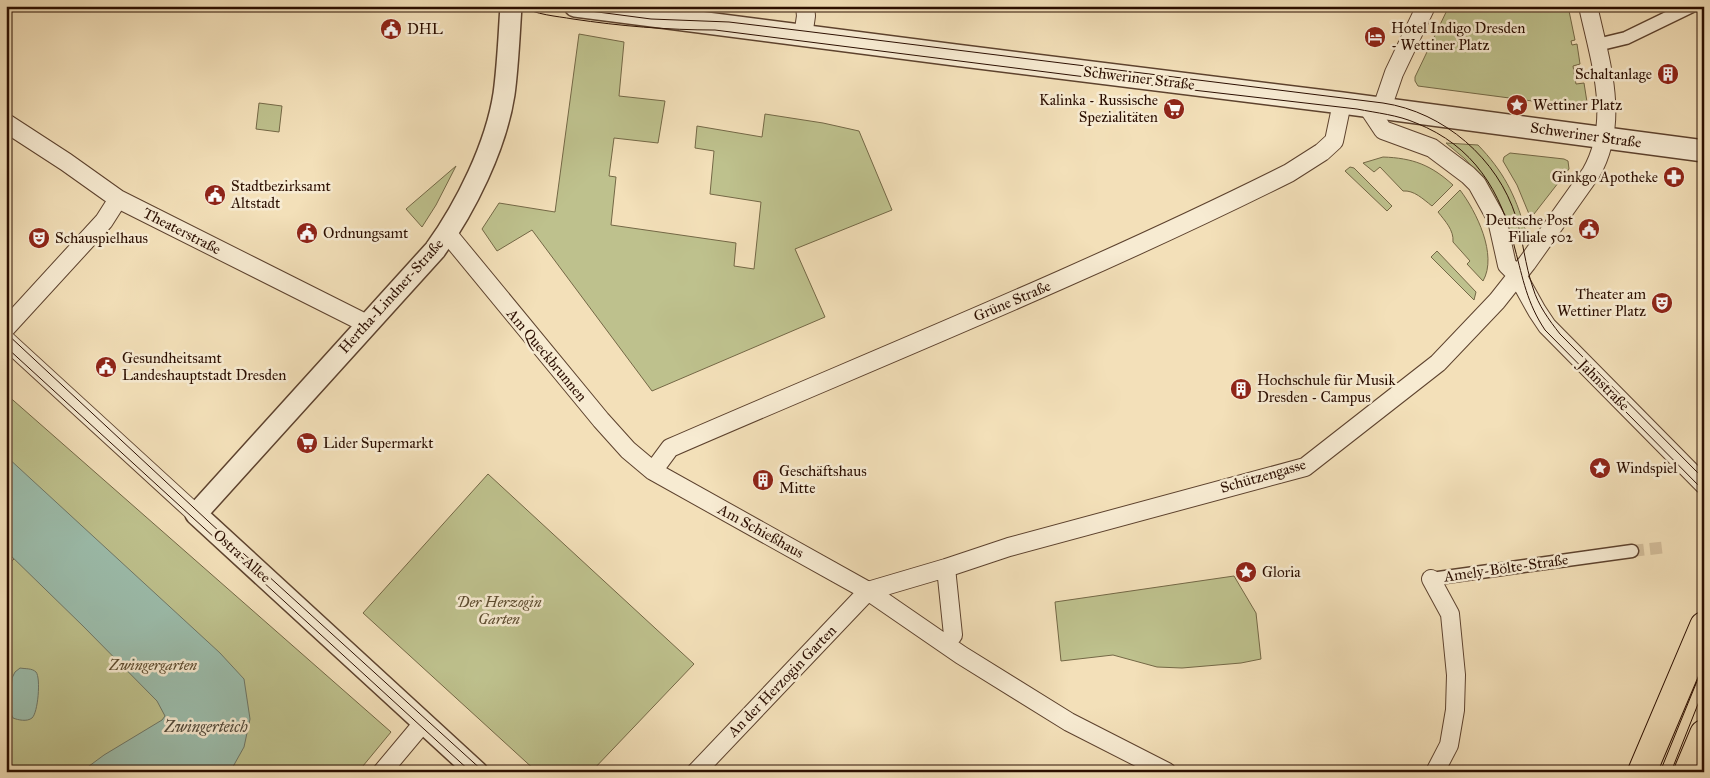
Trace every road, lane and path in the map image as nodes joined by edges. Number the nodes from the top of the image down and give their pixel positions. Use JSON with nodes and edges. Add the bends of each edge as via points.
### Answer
{"nodes":[{"id":1,"x":511,"y":6,"type":"edge"},
{"id":2,"x":575,"y":6,"type":"edge"},
{"id":3,"x":805,"y":6,"type":"edge"},
{"id":4,"x":1426,"y":6,"type":"edge"},
{"id":5,"x":1588,"y":6,"type":"edge"},
{"id":6,"x":1692,"y":6,"type":"edge"},
{"id":7,"x":803,"y":36,"type":"junction"},
{"id":8,"x":1597,"y":45,"type":"junction"},
{"id":9,"x":1342,"y":103,"type":"junction"},
{"id":10,"x":1374,"y":107,"type":"junction"},
{"id":11,"x":6,"y":123,"type":"edge"},
{"id":12,"x":1605,"y":139,"type":"junction"},
{"id":13,"x":1704,"y":151,"type":"edge"},
{"id":14,"x":118,"y":199,"type":"junction"},
{"id":15,"x":447,"y":233,"type":"junction"},
{"id":16,"x":1517,"y":275,"type":"junction"},
{"id":17,"x":367,"y":324,"type":"junction"},
{"id":18,"x":6,"y":328,"type":"edge"},
{"id":19,"x":6,"y":340,"type":"edge"},
{"id":20,"x":654,"y":471,"type":"junction"},
{"id":21,"x":1704,"y":485,"type":"edge"},
{"id":22,"x":196,"y":514,"type":"junction"},
{"id":23,"x":1632,"y":551,"type":"tunnel mouth"},
{"id":24,"x":946,"y":568,"type":"junction"},
{"id":25,"x":1431,"y":579,"type":"joint"},
{"id":26,"x":868,"y":591,"type":"junction"},
{"id":27,"x":1704,"y":626,"type":"edge"},
{"id":28,"x":945,"y":644,"type":"junction"},
{"id":29,"x":423,"y":723,"type":"junction"},
{"id":30,"x":1704,"y":734,"type":"edge"},
{"id":31,"x":1157,"y":769,"type":"edge"},
{"id":32,"x":382,"y":772,"type":"edge"},
{"id":33,"x":477,"y":772,"type":"edge"},
{"id":34,"x":696,"y":772,"type":"edge"},
{"id":35,"x":1435,"y":772,"type":"edge"},
{"id":36,"x":1642,"y":772,"type":"edge"},
{"id":37,"x":1688,"y":772,"type":"edge"}],
"edges":[{"from":1,"to":15,"type":"street","name":"Hertha-Lindner-Straße","via":[[504,95],[496,126],[463,208]]},
{"from":2,"to":7,"type":"street","name":"Schweriner Straße"},
{"from":3,"to":7,"type":"street"},
{"from":4,"to":10,"type":"street"},
{"from":5,"to":8,"type":"street"},
{"from":6,"to":8,"type":"street","via":[[1626,38]]},
{"from":7,"to":9,"type":"street","name":"Schweriner Straße"},
{"from":8,"to":12,"type":"street","via":[[1607,100]]},
{"from":9,"to":10,"type":"street","name":"Schweriner Straße"},
{"from":9,"to":20,"type":"street","name":"Grüne Straße","via":[[1334,141],[1289,173],[1060,281],[670,448]]},
{"from":10,"to":12,"type":"street","name":"Schweriner Straße"},
{"from":10,"to":16,"type":"street","via":[[1383,130],[1432,148],[1477,184],[1497,220],[1507,265]]},
{"from":11,"to":14,"type":"street","name":"Theaterstraße"},
{"from":12,"to":13,"type":"street","name":"Schweriner Straße"},
{"from":12,"to":16,"type":"street","via":[[1591,173]]},
{"from":14,"to":17,"type":"street","name":"Theaterstraße"},
{"from":14,"to":18,"type":"street","via":[[104,221]]},
{"from":15,"to":17,"type":"street","name":"Hertha-Lindner-Straße"},
{"from":15,"to":20,"type":"street","name":"Am Queckbrunnen","via":[[601,420],[628,450]]},
{"from":16,"to":21,"type":"street","name":"Jahnstraße","via":[[1547,326]]},
{"from":16,"to":24,"type":"street","name":"Schützengasse","via":[[1438,364],[1305,467],[1009,547]]},
{"from":17,"to":22,"type":"street","name":"Hertha-Lindner-Straße"},
{"from":19,"to":22,"type":"street","name":"Ostra-Allee"},
{"from":20,"to":26,"type":"street","name":"Am Schießhaus"},
{"from":22,"to":29,"type":"street","name":"Ostra-Allee"},
{"from":23,"to":25,"type":"street","name":"Amely-Bölte-Straße"},
{"from":24,"to":26,"type":"street"},
{"from":24,"to":28,"type":"street","via":[[953,635]]},
{"from":25,"to":35,"type":"street","name":"Amely-Bölte-Straße","via":[[1450,614],[1456,675],[1455,710],[1448,744]]},
{"from":26,"to":28,"type":"street","name":"Am Schießhaus"},
{"from":26,"to":34,"type":"street","name":"An der Herzogin Garten"},
{"from":27,"to":36,"type":"main road"},
{"from":28,"to":31,"type":"street","name":"Am Schießhaus","via":[[1069,722]]},
{"from":29,"to":32,"type":"street"},
{"from":29,"to":33,"type":"street","name":"Ostra-Allee"},
{"from":30,"to":37,"type":"main road"}]}
